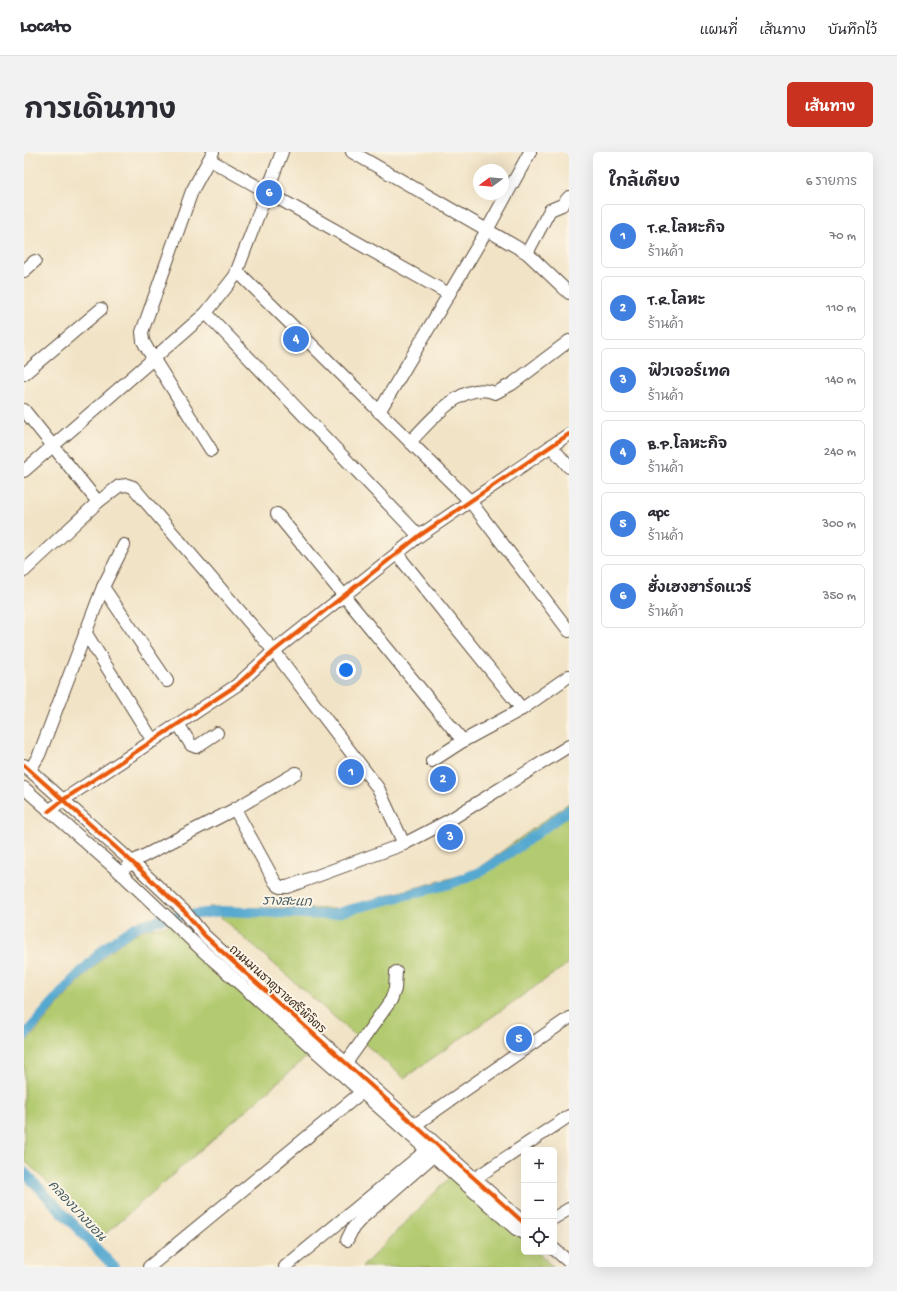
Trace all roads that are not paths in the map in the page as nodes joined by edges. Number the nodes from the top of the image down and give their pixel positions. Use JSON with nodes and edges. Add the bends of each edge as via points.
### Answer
{"nodes":[{"id":1,"x":282,"y":152,"type":"edge"},
{"id":2,"x":352,"y":152,"type":"edge"},
{"id":3,"x":530,"y":152,"type":"edge"},
{"id":4,"x":211,"y":156,"type":"edge"},
{"id":5,"x":267,"y":192,"type":"junction"},
{"id":6,"x":569,"y":197,"type":"edge"},
{"id":7,"x":487,"y":230,"type":"junction"},
{"id":8,"x":527,"y":253,"type":"junction"},
{"id":9,"x":35,"y":261,"type":"dead end"},
{"id":10,"x":24,"y":271,"type":"edge"},
{"id":11,"x":237,"y":271,"type":"junction"},
{"id":12,"x":569,"y":293,"type":"edge"},
{"id":13,"x":449,"y":294,"type":"junction"},
{"id":14,"x":101,"y":309,"type":"dead end"},
{"id":15,"x":206,"y":313,"type":"junction"},
{"id":16,"x":569,"y":341,"type":"edge"},
{"id":17,"x":154,"y":358,"type":"junction"},
{"id":18,"x":24,"y":374,"type":"edge"},
{"id":19,"x":24,"y":410,"type":"edge"},
{"id":20,"x":379,"y":412,"type":"junction"},
{"id":21,"x":569,"y":434,"type":"edge"},
{"id":22,"x":410,"y":442,"type":"junction"},
{"id":23,"x":54,"y":446,"type":"junction"},
{"id":24,"x":551,"y":446,"type":"junction"},
{"id":25,"x":211,"y":450,"type":"dead end"},
{"id":26,"x":569,"y":467,"type":"edge"},
{"id":27,"x":24,"y":471,"type":"edge"},
{"id":28,"x":470,"y":501,"type":"junction"},
{"id":29,"x":98,"y":502,"type":"junction"},
{"id":30,"x":277,"y":514,"type":"dead end"},
{"id":31,"x":419,"y":536,"type":"junction"},
{"id":32,"x":124,"y":544,"type":"dead end"},
{"id":33,"x":397,"y":554,"type":"junction"},
{"id":34,"x":24,"y":571,"type":"edge"},
{"id":35,"x":102,"y":587,"type":"junction"},
{"id":36,"x":344,"y":595,"type":"junction"},
{"id":37,"x":569,"y":631,"type":"edge"},
{"id":38,"x":85,"y":632,"type":"junction"},
{"id":39,"x":274,"y":651,"type":"junction"},
{"id":40,"x":569,"y":676,"type":"edge"},
{"id":41,"x":166,"y":681,"type":"dead end"},
{"id":42,"x":522,"y":710,"type":"junction"},
{"id":43,"x":179,"y":724,"type":"junction"},
{"id":44,"x":217,"y":733,"type":"dead end"},
{"id":45,"x":153,"y":741,"type":"junction"},
{"id":46,"x":463,"y":741,"type":"junction"},
{"id":47,"x":569,"y":746,"type":"edge"},
{"id":48,"x":432,"y":761,"type":"dead end"},
{"id":49,"x":27,"y":767,"type":"edge"},
{"id":50,"x":296,"y":773,"type":"dead end"},
{"id":51,"x":24,"y":788,"type":"edge"},
{"id":52,"x":63,"y":800,"type":"junction"},
{"id":53,"x":235,"y":809,"type":"junction"},
{"id":54,"x":49,"y":811,"type":"junction"},
{"id":55,"x":404,"y":844,"type":"junction"},
{"id":56,"x":132,"y":862,"type":"junction"},
{"id":57,"x":121,"y":873,"type":"junction"},
{"id":58,"x":170,"y":898,"type":"junction"},
{"id":59,"x":163,"y":914,"type":"junction"},
{"id":60,"x":206,"y":942,"type":"junction"},
{"id":61,"x":396,"y":972,"type":"dead end"},
{"id":62,"x":569,"y":1018,"type":"edge"},
{"id":63,"x":346,"y":1064,"type":"junction"},
{"id":64,"x":362,"y":1092,"type":"junction"},
{"id":65,"x":569,"y":1116,"type":"edge"},
{"id":66,"x":411,"y":1128,"type":"junction"},
{"id":67,"x":430,"y":1153,"type":"junction"},
{"id":68,"x":474,"y":1179,"type":"junction"},
{"id":69,"x":569,"y":1209,"type":"edge"},
{"id":70,"x":557,"y":1216,"type":"edge"},
{"id":71,"x":521,"y":1220,"type":"edge"},
{"id":72,"x":521,"y":1232,"type":"edge"},
{"id":73,"x":347,"y":1240,"type":"dead end"},
{"id":74,"x":557,"y":1252,"type":"edge"},
{"id":75,"x":569,"y":1262,"type":"edge"},
{"id":76,"x":149,"y":1267,"type":"edge"},
{"id":77,"x":285,"y":1267,"type":"edge"}],
"edges":[{"from":1,"to":5,"type":"street"},
{"from":2,"to":7,"type":"street"},
{"from":3,"to":7,"type":"street"},
{"from":4,"to":5,"type":"street"},
{"from":4,"to":17,"type":"street","via":[[192,191],[145,321],[143,341]]},
{"from":5,"to":11,"type":"street"},
{"from":5,"to":13,"type":"street"},
{"from":6,"to":8,"type":"street","via":[[562,205],[550,210]]},
{"from":7,"to":8,"type":"street"},
{"from":7,"to":13,"type":"street"},
{"from":8,"to":12,"type":"street"},
{"from":9,"to":10,"type":"street"},
{"from":11,"to":15,"type":"street"},
{"from":11,"to":20,"type":"street"},
{"from":13,"to":20,"type":"street"},
{"from":14,"to":18,"type":"street"},
{"from":15,"to":17,"type":"street"},
{"from":15,"to":31,"type":"street"},
{"from":16,"to":22,"type":"street","via":[[502,390],[495,393],[485,389],[467,392],[451,402]]},
{"from":17,"to":23,"type":"street"},
{"from":17,"to":25,"type":"street"},
{"from":19,"to":23,"type":"street"},
{"from":20,"to":22,"type":"street"},
{"from":21,"to":24,"type":"street"},
{"from":22,"to":28,"type":"street"},
{"from":23,"to":27,"type":"street"},
{"from":23,"to":29,"type":"street"},
{"from":24,"to":26,"type":"street"},
{"from":24,"to":28,"type":"street"},
{"from":28,"to":31,"type":"street"},
{"from":28,"to":37,"type":"street"},
{"from":29,"to":34,"type":"street"},
{"from":29,"to":39,"type":"street","via":[[119,486],[133,487]]},
{"from":30,"to":36,"type":"street"},
{"from":31,"to":33,"type":"street"},
{"from":32,"to":35,"type":"street"},
{"from":33,"to":36,"type":"street"},
{"from":33,"to":42,"type":"street"},
{"from":35,"to":38,"type":"street"},
{"from":35,"to":41,"type":"street"},
{"from":36,"to":39,"type":"street"},
{"from":36,"to":46,"type":"street"},
{"from":38,"to":45,"type":"street"},
{"from":38,"to":49,"type":"street","via":[[39,755]]},
{"from":39,"to":43,"type":"street","via":[[237,685]]},
{"from":39,"to":55,"type":"street","via":[[378,788]]},
{"from":40,"to":42,"type":"street"},
{"from":42,"to":46,"type":"street"},
{"from":43,"to":44,"type":"street","via":[[191,745],[196,747]]},
{"from":43,"to":45,"type":"street"},
{"from":45,"to":52,"type":"street"},
{"from":46,"to":48,"type":"street"},
{"from":47,"to":55,"type":"street","via":[[448,821]]},
{"from":49,"to":52,"type":"street","name":"ถนนมนธาตุราชศรีพิจิตร"},
{"from":50,"to":53,"type":"street"},
{"from":51,"to":54,"type":"street","name":"ถนนมนธาตุราชศรีพิจิตร"},
{"from":52,"to":54,"type":"street"},
{"from":52,"to":56,"type":"street","name":"ถนนมนธาตุราชศรีพิจิตร"},
{"from":53,"to":55,"type":"street","via":[[280,887],[287,887]]},
{"from":53,"to":56,"type":"street"},
{"from":54,"to":57,"type":"street","name":"ถนนมนธาตุราชศรีพิจิตร"},
{"from":56,"to":57,"type":"street"},
{"from":56,"to":58,"type":"street","name":"ถนนมนธาตุราชศรีพิจิตร"},
{"from":57,"to":59,"type":"street","name":"ถนนมนธาตุราชศรีพิจิตร"},
{"from":58,"to":59,"type":"street"},
{"from":58,"to":60,"type":"street","name":"ถนนมนธาตุราชศรีพิจิตร","via":[[185,912]]},
{"from":59,"to":60,"type":"street","name":"ถนนมนธาตุราชศรีพิจิตร","via":[[190,939]]},
{"from":60,"to":63,"type":"street","name":"ถนนมนธาตุราชศรีพิจิตร"},
{"from":60,"to":64,"type":"street","name":"ถนนมนธาตุราชศรีพิจิตร"},
{"from":61,"to":63,"type":"street","via":[[395,989],[391,1000]]},
{"from":62,"to":66,"type":"street"},
{"from":63,"to":66,"type":"street","name":"ถนนมนธาตุราชศรีพิจิตร"},
{"from":64,"to":66,"type":"street","name":"ถนนมนธาตุราชศรีพิจิตร"},
{"from":64,"to":76,"type":"street"},
{"from":65,"to":68,"type":"street"},
{"from":66,"to":67,"type":"street","name":"ถนนมนธาตุราชศรีพิจิตร"},
{"from":66,"to":68,"type":"street","name":"ถนนมนธาตุราชศรีพิจิตร"},
{"from":67,"to":72,"type":"street","name":"ถนนมนธาตุราชศรีพิจิตร"},
{"from":67,"to":73,"type":"street","via":[[362,1218]]},
{"from":67,"to":77,"type":"street"},
{"from":68,"to":71,"type":"street","name":"ถนนมนธาตุราชศรีพิจิตร"},
{"from":69,"to":70,"type":"street"},
{"from":74,"to":75,"type":"street"}]}
